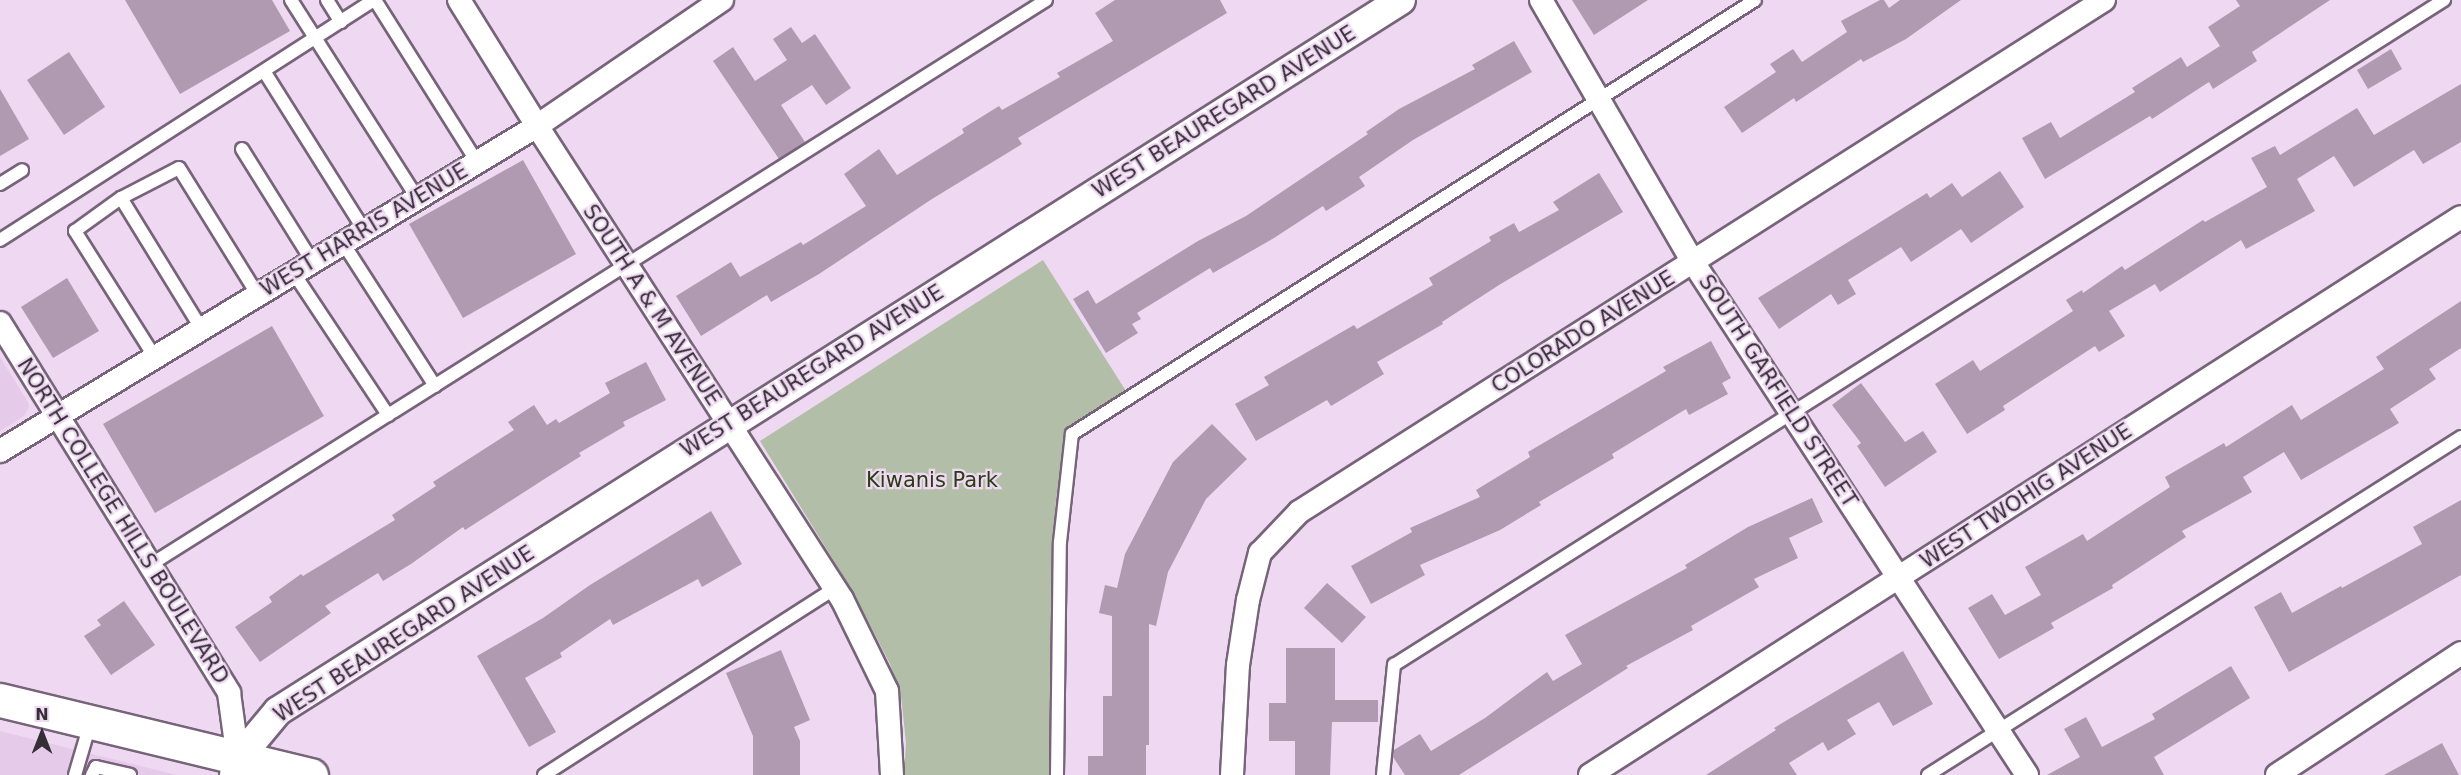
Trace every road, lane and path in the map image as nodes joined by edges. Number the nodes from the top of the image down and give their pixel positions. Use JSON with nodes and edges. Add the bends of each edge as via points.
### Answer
{"nodes":[{"id":1,"x":291,"y":0,"type":"edge"},
{"id":2,"x":327,"y":0,"type":"edge"},
{"id":3,"x":375,"y":0,"type":"edge"},
{"id":4,"x":459,"y":0,"type":"edge"},
{"id":5,"x":722,"y":0,"type":"edge"},
{"id":6,"x":1046,"y":0,"type":"edge"},
{"id":7,"x":1401,"y":0,"type":"edge"},
{"id":8,"x":1541,"y":0,"type":"edge"},
{"id":9,"x":1755,"y":0,"type":"edge"},
{"id":10,"x":2104,"y":0,"type":"edge"},
{"id":11,"x":2444,"y":0,"type":"edge"},
{"id":12,"x":341,"y":22,"type":"junction"},
{"id":13,"x":315,"y":40,"type":"junction"},
{"id":14,"x":264,"y":71,"type":"junction"},
{"id":15,"x":1599,"y":99,"type":"junction"},
{"id":16,"x":537,"y":126,"type":"junction"},
{"id":17,"x":242,"y":149,"type":"dead end"},
{"id":18,"x":477,"y":162,"type":"junction"},
{"id":19,"x":22,"y":170,"type":"dead end"},
{"id":20,"x":0,"y":184,"type":"edge"},
{"id":21,"x":121,"y":198,"type":"junction"},
{"id":22,"x":417,"y":198,"type":"junction"},
{"id":23,"x":2461,"y":216,"type":"edge"},
{"id":24,"x":364,"y":230,"type":"junction"},
{"id":25,"x":0,"y":240,"type":"edge"},
{"id":26,"x":343,"y":243,"type":"junction"},
{"id":27,"x":1693,"y":262,"type":"junction"},
{"id":28,"x":627,"y":265,"type":"junction"},
{"id":29,"x":303,"y":267,"type":"junction"},
{"id":30,"x":257,"y":294,"type":"junction"},
{"id":31,"x":0,"y":323,"type":"edge"},
{"id":32,"x":201,"y":328,"type":"junction"},
{"id":33,"x":154,"y":356,"type":"junction"},
{"id":34,"x":435,"y":386,"type":"junction"},
{"id":35,"x":1792,"y":413,"type":"junction"},
{"id":36,"x":57,"y":414,"type":"junction"},
{"id":37,"x":388,"y":415,"type":"junction"},
{"id":38,"x":729,"y":423,"type":"junction"},
{"id":39,"x":2461,"y":437,"type":"edge"},
{"id":40,"x":0,"y":451,"type":"edge"},
{"id":41,"x":150,"y":565,"type":"junction"},
{"id":42,"x":1900,"y":577,"type":"junction"},
{"id":43,"x":835,"y":588,"type":"junction"},
{"id":44,"x":2461,"y":653,"type":"edge"},
{"id":45,"x":0,"y":700,"type":"edge"},
{"id":46,"x":91,"y":722,"type":"junction"},
{"id":47,"x":1998,"y":730,"type":"junction"},
{"id":48,"x":236,"y":767,"type":"edge"},
{"id":49,"x":75,"y":775,"type":"edge"},
{"id":50,"x":92,"y":775,"type":"edge"},
{"id":51,"x":130,"y":775,"type":"edge"},
{"id":52,"x":311,"y":775,"type":"edge"},
{"id":53,"x":543,"y":775,"type":"edge"},
{"id":54,"x":892,"y":775,"type":"edge"},
{"id":55,"x":1057,"y":775,"type":"edge"},
{"id":56,"x":1232,"y":775,"type":"edge"},
{"id":57,"x":1383,"y":775,"type":"edge"},
{"id":58,"x":1590,"y":775,"type":"edge"},
{"id":59,"x":1929,"y":775,"type":"edge"},
{"id":60,"x":2027,"y":775,"type":"edge"},
{"id":61,"x":2277,"y":775,"type":"edge"}],
"edges":[{"from":1,"to":13,"type":"lane"},
{"from":2,"to":12,"type":"lane"},
{"from":3,"to":12,"type":"lane"},
{"from":3,"to":18,"type":"lane"},
{"from":4,"to":16,"type":"street","name":"SOUTH A & M AVENUE"},
{"from":5,"to":16,"type":"street","name":"WEST HARRIS AVENUE"},
{"from":6,"to":28,"type":"lane"},
{"from":7,"to":38,"type":"street","name":"WEST BEAUREGARD AVENUE"},
{"from":8,"to":15,"type":"street","name":"SOUTH GARFIELD STREET"},
{"from":9,"to":15,"type":"lane"},
{"from":10,"to":27,"type":"street","name":"COLORADO AVENUE"},
{"from":11,"to":35,"type":"lane"},
{"from":12,"to":13,"type":"lane"},
{"from":13,"to":14,"type":"lane"},
{"from":13,"to":22,"type":"lane"},
{"from":14,"to":24,"type":"lane"},
{"from":14,"to":25,"type":"lane"},
{"from":15,"to":27,"type":"street","name":"SOUTH GARFIELD STREET"},
{"from":15,"to":55,"type":"lane","via":[[1072,435],[1060,542]]},
{"from":16,"to":18,"type":"street","name":"WEST HARRIS AVENUE"},
{"from":16,"to":28,"type":"street","name":"SOUTH A & M AVENUE"},
{"from":17,"to":29,"type":"lane"},
{"from":18,"to":22,"type":"street","name":"WEST HARRIS AVENUE"},
{"from":19,"to":20,"type":"lane"},
{"from":21,"to":30,"type":"lane","via":[[179,168]]},
{"from":21,"to":32,"type":"lane"},
{"from":21,"to":33,"type":"lane","via":[[75,231]]},
{"from":22,"to":24,"type":"street","name":"WEST HARRIS AVENUE"},
{"from":23,"to":42,"type":"street","name":"WEST TWOHIG AVENUE"},
{"from":24,"to":26,"type":"street","name":"WEST HARRIS AVENUE"},
{"from":26,"to":29,"type":"street","name":"WEST HARRIS AVENUE"},
{"from":26,"to":34,"type":"lane"},
{"from":27,"to":35,"type":"street","name":"SOUTH GARFIELD STREET"},
{"from":27,"to":56,"type":"street","name":"COLORADO AVENUE","via":[[1299,512],[1260,553],[1238,665]]},
{"from":28,"to":34,"type":"lane"},
{"from":28,"to":38,"type":"street","name":"SOUTH A & M AVENUE"},
{"from":29,"to":30,"type":"street","name":"WEST HARRIS AVENUE"},
{"from":29,"to":37,"type":"lane"},
{"from":30,"to":32,"type":"street","name":"WEST HARRIS AVENUE"},
{"from":31,"to":36,"type":"street","name":"NORTH COLLEGE HILLS BOULEVARD"},
{"from":32,"to":33,"type":"street","name":"WEST HARRIS AVENUE"},
{"from":33,"to":36,"type":"street","name":"WEST HARRIS AVENUE"},
{"from":34,"to":37,"type":"lane"},
{"from":35,"to":42,"type":"street","name":"SOUTH GARFIELD STREET"},
{"from":35,"to":57,"type":"lane","via":[[1394,665]]},
{"from":36,"to":40,"type":"street","name":"WEST HARRIS AVENUE"},
{"from":36,"to":41,"type":"street","name":"NORTH COLLEGE HILLS BOULEVARD"},
{"from":37,"to":41,"type":"lane"},
{"from":38,"to":43,"type":"street","name":"SOUTH A & M AVENUE"},
{"from":38,"to":48,"type":"street","name":"WEST BEAUREGARD AVENUE","via":[[278,711]]},
{"from":39,"to":47,"type":"lane"},
{"from":41,"to":48,"type":"street","name":"NORTH COLLEGE HILLS BOULEVARD","via":[[229,693]]},
{"from":42,"to":47,"type":"street","name":"SOUTH GARFIELD STREET"},
{"from":42,"to":58,"type":"street","name":"WEST TWOHIG AVENUE"},
{"from":43,"to":53,"type":"lane"},
{"from":43,"to":54,"type":"street","name":"SOUTH A & M AVENUE","via":[[887,691]]},
{"from":44,"to":61,"type":"street"},
{"from":45,"to":46,"type":"main road"},
{"from":46,"to":48,"type":"main road"},
{"from":46,"to":49,"type":"lane"},
{"from":47,"to":59,"type":"lane"},
{"from":47,"to":60,"type":"street","name":"SOUTH GARFIELD STREET"},
{"from":48,"to":52,"type":"main road"},
{"from":50,"to":51,"type":"lane","via":[[96,767]]}]}
